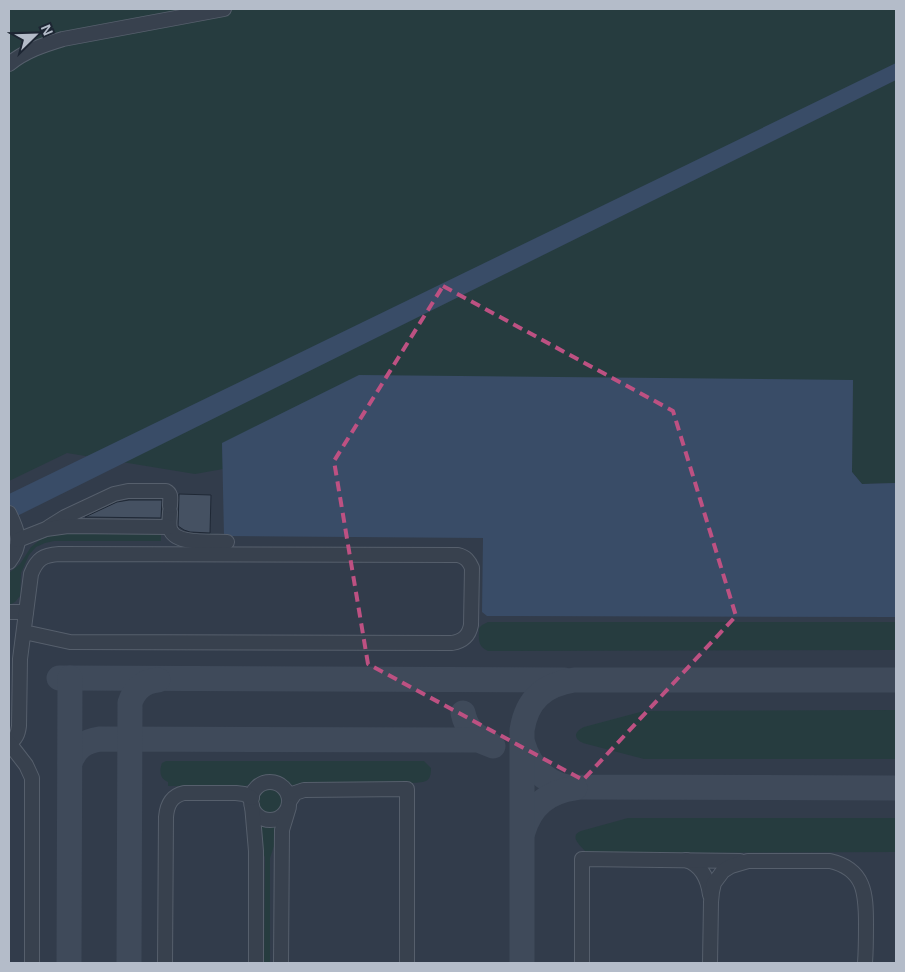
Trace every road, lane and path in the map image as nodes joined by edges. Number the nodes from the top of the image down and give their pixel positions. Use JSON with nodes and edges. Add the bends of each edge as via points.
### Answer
{"nodes":[{"id":1,"x":224,"y":9,"type":"edge"},
{"id":2,"x":207,"y":10,"type":"edge"},
{"id":3,"x":9,"y":64,"type":"edge"},
{"id":4,"x":11,"y":517,"type":"edge"},
{"id":5,"x":169,"y":527,"type":"junction"},
{"id":6,"x":46,"y":529,"type":"junction"},
{"id":7,"x":18,"y":540,"type":"junction"},
{"id":8,"x":227,"y":542,"type":"dead end"},
{"id":9,"x":9,"y":562,"type":"edge"},
{"id":10,"x":9,"y":612,"type":"edge"},
{"id":11,"x":26,"y":612,"type":"junction"},
{"id":12,"x":24,"y":632,"type":"junction"},
{"id":13,"x":9,"y":743,"type":"edge"},
{"id":14,"x":252,"y":801,"type":"junction"},
{"id":15,"x":289,"y":804,"type":"junction"},
{"id":16,"x":685,"y":860,"type":"junction"},
{"id":17,"x":748,"y":861,"type":"junction"},
{"id":18,"x":711,"y":902,"type":"junction"},
{"id":19,"x":32,"y":963,"type":"edge"},
{"id":20,"x":165,"y":963,"type":"edge"},
{"id":21,"x":256,"y":963,"type":"edge"},
{"id":22,"x":281,"y":963,"type":"edge"},
{"id":23,"x":407,"y":963,"type":"edge"},
{"id":24,"x":582,"y":963,"type":"edge"},
{"id":25,"x":710,"y":963,"type":"edge"},
{"id":26,"x":866,"y":963,"type":"edge"}],
"edges":[{"from":1,"to":2,"type":"lane"},
{"from":2,"to":3,"type":"lane","via":[[46,44]]},
{"from":4,"to":7,"type":"lane"},
{"from":5,"to":6,"type":"lane","via":[[68,526]]},
{"from":5,"to":6,"type":"lane","via":[[169,493],[128,491],[108,497]]},
{"from":5,"to":8,"type":"lane","via":[[182,540]]},
{"from":6,"to":7,"type":"lane"},
{"from":7,"to":9,"type":"lane","via":[[17,550]]},
{"from":10,"to":11,"type":"lane"},
{"from":11,"to":12,"type":"lane"},
{"from":11,"to":12,"type":"lane","via":[[34,566],[51,554],[458,554],[468,560],[472,568],[470,630],[465,638],[452,643],[70,642]]},
{"from":12,"to":13,"type":"lane","via":[[19,672],[19,726],[18,733]]},
{"from":13,"to":19,"type":"lane","via":[[26,765],[33,786]]},
{"from":14,"to":15,"type":"lane","via":[[258,816],[270,820],[282,817]]},
{"from":14,"to":15,"type":"lane","via":[[258,787],[270,782],[286,790]]},
{"from":14,"to":20,"type":"lane","via":[[244,794],[236,793],[184,793],[169,803],[166,817]]},
{"from":14,"to":21,"type":"lane","via":[[256,852]]},
{"from":15,"to":22,"type":"lane","via":[[282,830]]},
{"from":15,"to":23,"type":"lane","via":[[295,793],[304,790],[407,789]]},
{"from":16,"to":17,"type":"lane"},
{"from":16,"to":18,"type":"lane","via":[[702,871]]},
{"from":16,"to":24,"type":"lane","via":[[582,859]]},
{"from":17,"to":18,"type":"lane","via":[[723,871],[714,883]]},
{"from":17,"to":26,"type":"lane","via":[[830,862],[849,869],[860,882],[865,898]]},
{"from":18,"to":25,"type":"lane"}]}
